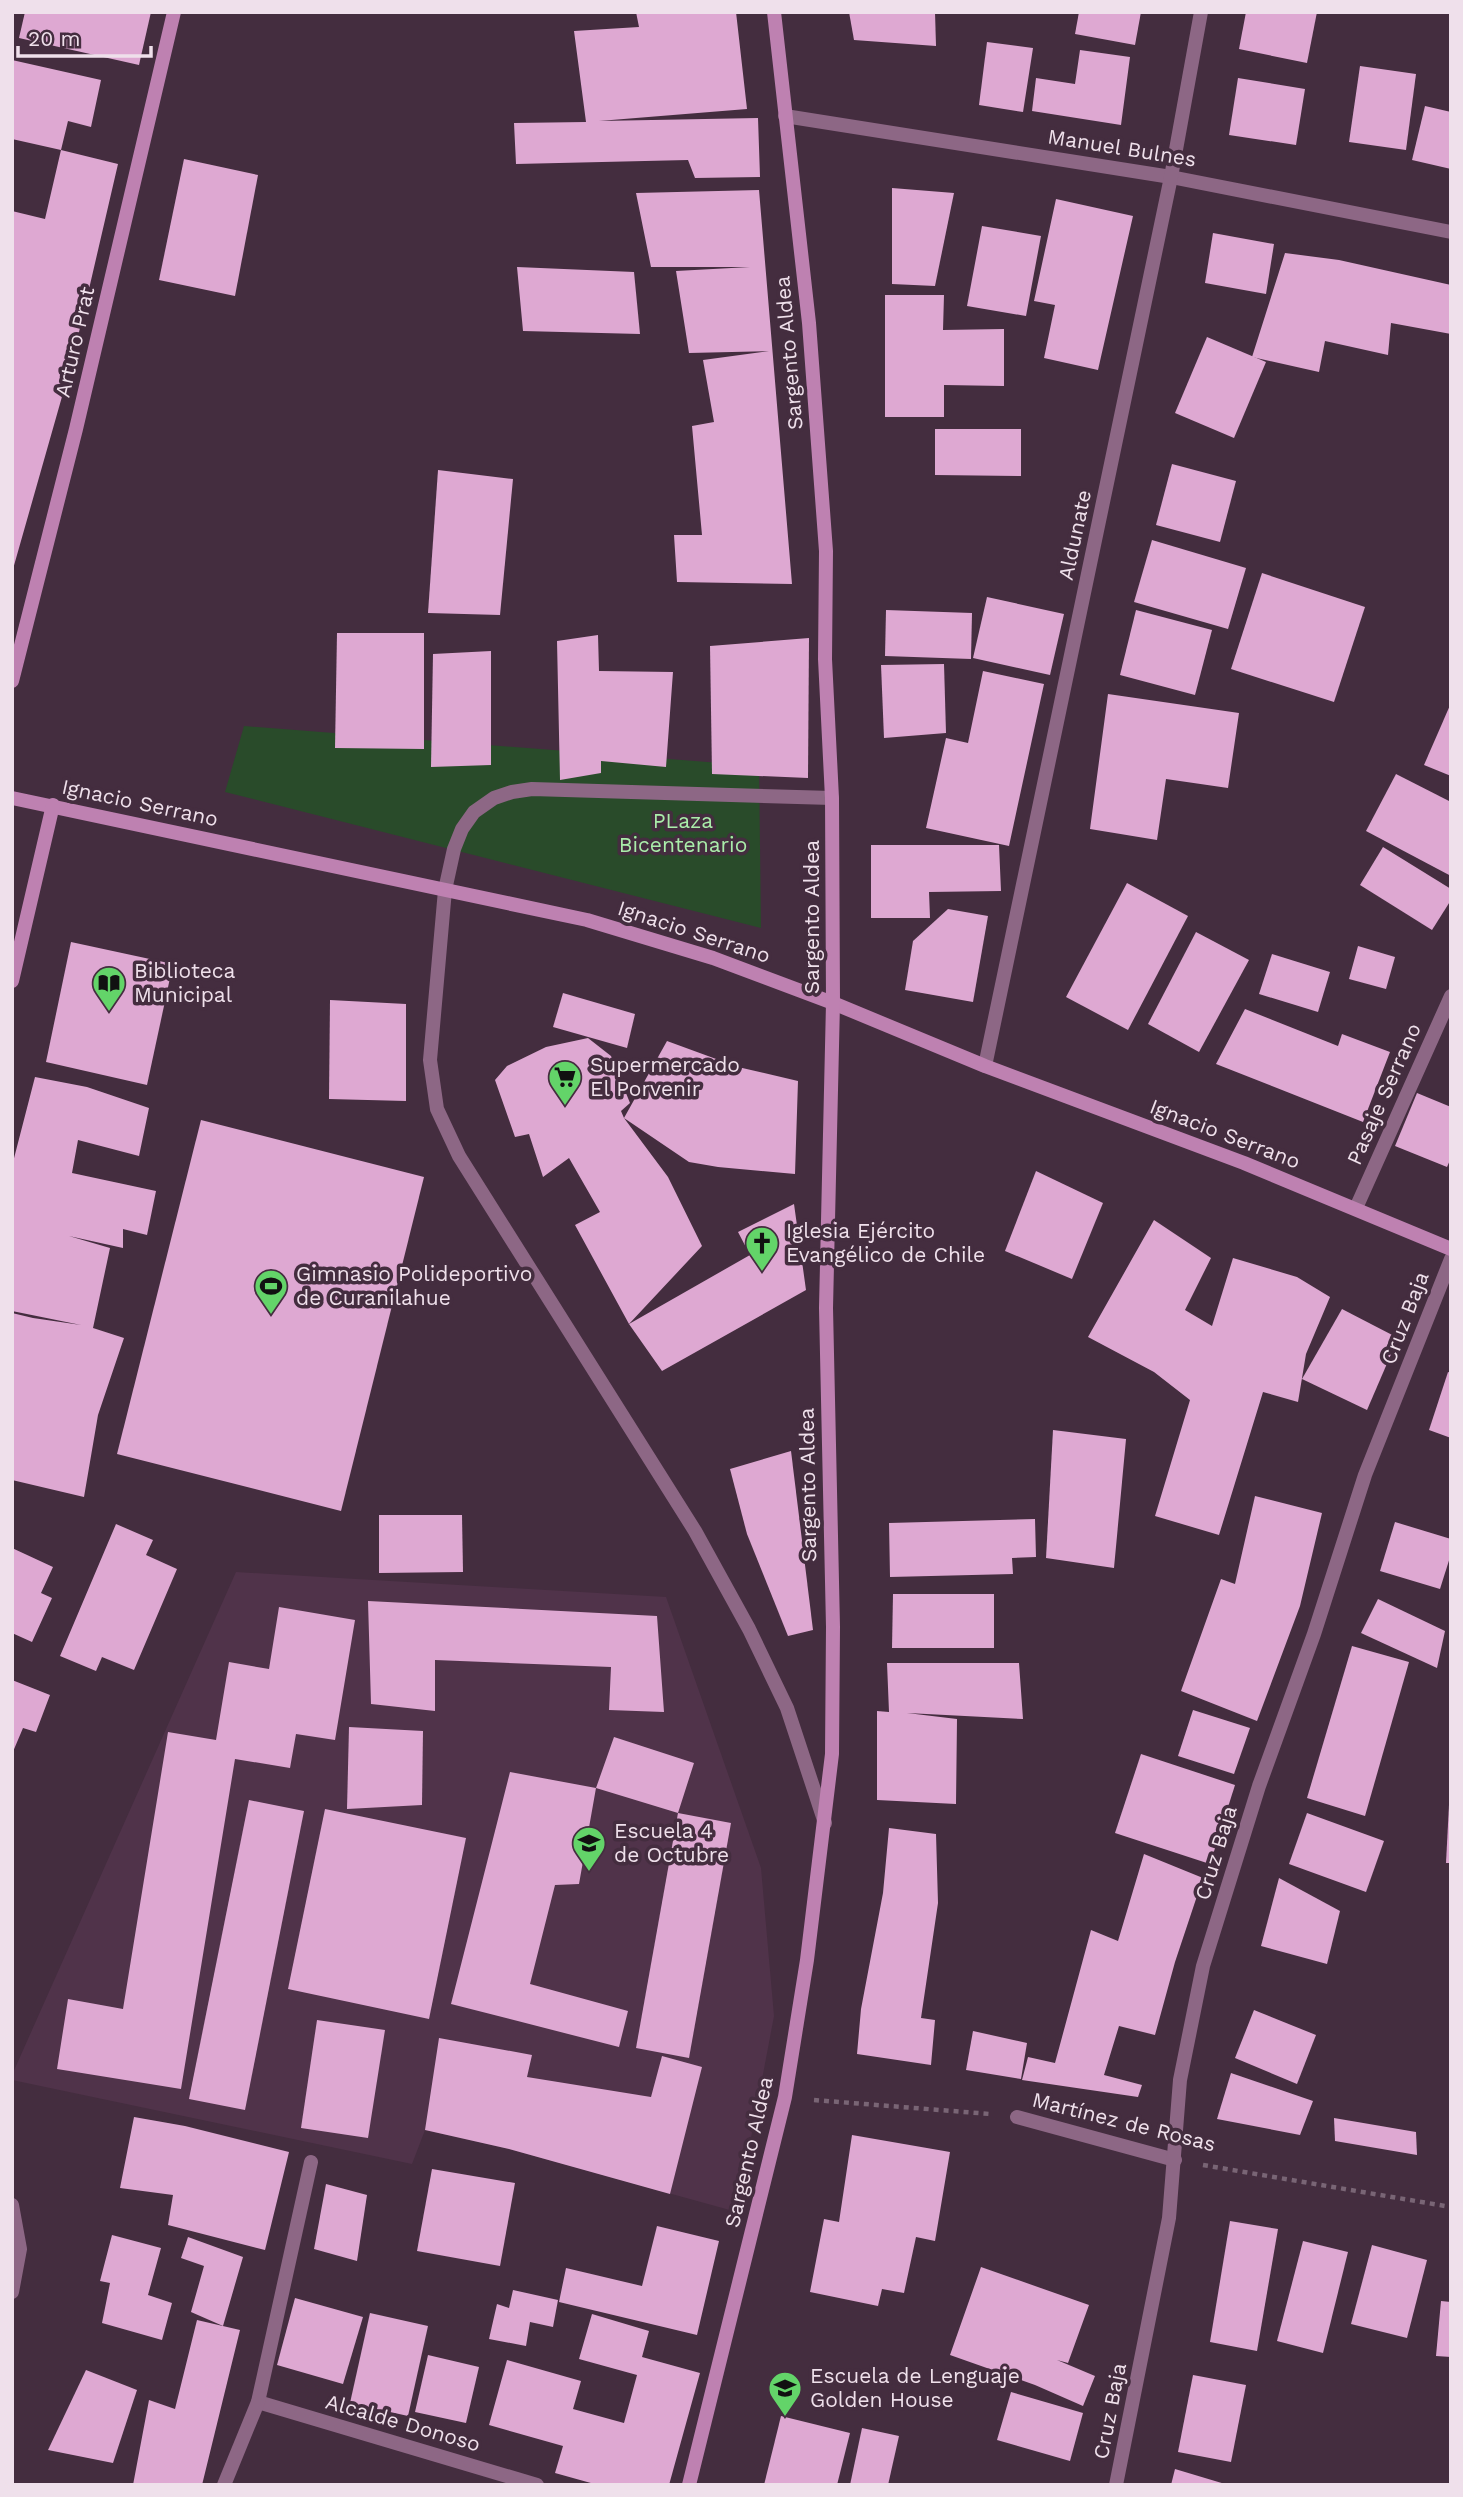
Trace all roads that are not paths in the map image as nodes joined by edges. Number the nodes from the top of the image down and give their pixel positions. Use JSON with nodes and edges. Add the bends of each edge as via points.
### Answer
{"nodes":[{"id":1,"x":174,"y":12,"type":"edge"},
{"id":2,"x":774,"y":12,"type":"edge"},
{"id":3,"x":1201,"y":12,"type":"edge"},
{"id":4,"x":785,"y":116,"type":"junction"},
{"id":5,"x":1171,"y":177,"type":"junction"},
{"id":6,"x":1451,"y":232,"type":"edge"},
{"id":7,"x":12,"y":681,"type":"edge"},
{"id":8,"x":12,"y":798,"type":"edge"},
{"id":9,"x":832,"y":798,"type":"junction"},
{"id":10,"x":53,"y":806,"type":"junction"},
{"id":11,"x":445,"y":890,"type":"junction"},
{"id":12,"x":12,"y":981,"type":"edge"},
{"id":13,"x":1451,"y":996,"type":"edge"},
{"id":14,"x":833,"y":1003,"type":"junction"},
{"id":15,"x":985,"y":1066,"type":"junction"},
{"id":16,"x":1356,"y":1208,"type":"junction"},
{"id":17,"x":1451,"y":1249,"type":"edge"},
{"id":18,"x":1451,"y":1259,"type":"edge"},
{"id":19,"x":825,"y":1825,"type":"junction"},
{"id":20,"x":1017,"y":2117,"type":"road end"},
{"id":21,"x":1175,"y":2160,"type":"junction"},
{"id":22,"x":311,"y":2162,"type":"dead end"},
{"id":23,"x":12,"y":2205,"type":"edge"},
{"id":24,"x":12,"y":2292,"type":"edge"},
{"id":25,"x":258,"y":2402,"type":"junction"},
{"id":26,"x":224,"y":2485,"type":"edge"},
{"id":27,"x":537,"y":2485,"type":"edge"},
{"id":28,"x":690,"y":2485,"type":"edge"},
{"id":29,"x":1116,"y":2485,"type":"edge"}],
"edges":[{"from":1,"to":7,"type":"main road","name":"Arturo Prat"},
{"from":2,"to":4,"type":"main road","name":"Sargento Aldea"},
{"from":3,"to":5,"type":"street","name":"Aldunate"},
{"from":4,"to":5,"type":"street","name":"Manuel Bulnes"},
{"from":4,"to":9,"type":"main road","name":"Sargento Aldea","via":[[821,471]]},
{"from":5,"to":6,"type":"street","name":"Manuel Bulnes"},
{"from":5,"to":15,"type":"street","name":"Aldunate"},
{"from":8,"to":10,"type":"main road","name":"Ignacio Serrano"},
{"from":9,"to":11,"type":"street","name":"Sargento Aldea","via":[[512,792],[484,804],[462,829]]},
{"from":9,"to":14,"type":"main road","name":"Sargento Aldea"},
{"from":10,"to":11,"type":"main road","name":"Ignacio Serrano"},
{"from":10,"to":12,"type":"main road"},
{"from":11,"to":14,"type":"main road","name":"Ignacio Serrano","via":[[600,924],[713,958]]},
{"from":11,"to":19,"type":"street","name":"Sargento Aldea","via":[[429,1060],[437,1109],[459,1156],[695,1531],[749,1629],[787,1708]]},
{"from":13,"to":16,"type":"street","name":"Pasaje Serrano"},
{"from":14,"to":15,"type":"main road","name":"Ignacio Serrano"},
{"from":14,"to":19,"type":"main road","name":"Sargento Aldea","via":[[826,1308],[832,1754]]},
{"from":15,"to":16,"type":"main road","name":"Ignacio Serrano"},
{"from":16,"to":17,"type":"main road","name":"Ignacio Serrano"},
{"from":18,"to":21,"type":"street","name":"Cruz Baja","via":[[1364,1475],[1203,1966],[1180,2080]]},
{"from":19,"to":28,"type":"main road","name":"Sargento Aldea","via":[[785,2097]]},
{"from":20,"to":21,"type":"street","name":"Martínez de Rosas"},
{"from":21,"to":29,"type":"street","name":"Cruz Baja","via":[[1169,2218]]},
{"from":22,"to":25,"type":"street"},
{"from":23,"to":24,"type":"street","via":[[20,2249]]},
{"from":25,"to":26,"type":"street"},
{"from":25,"to":27,"type":"street","name":"Alcalde Donoso"}]}
